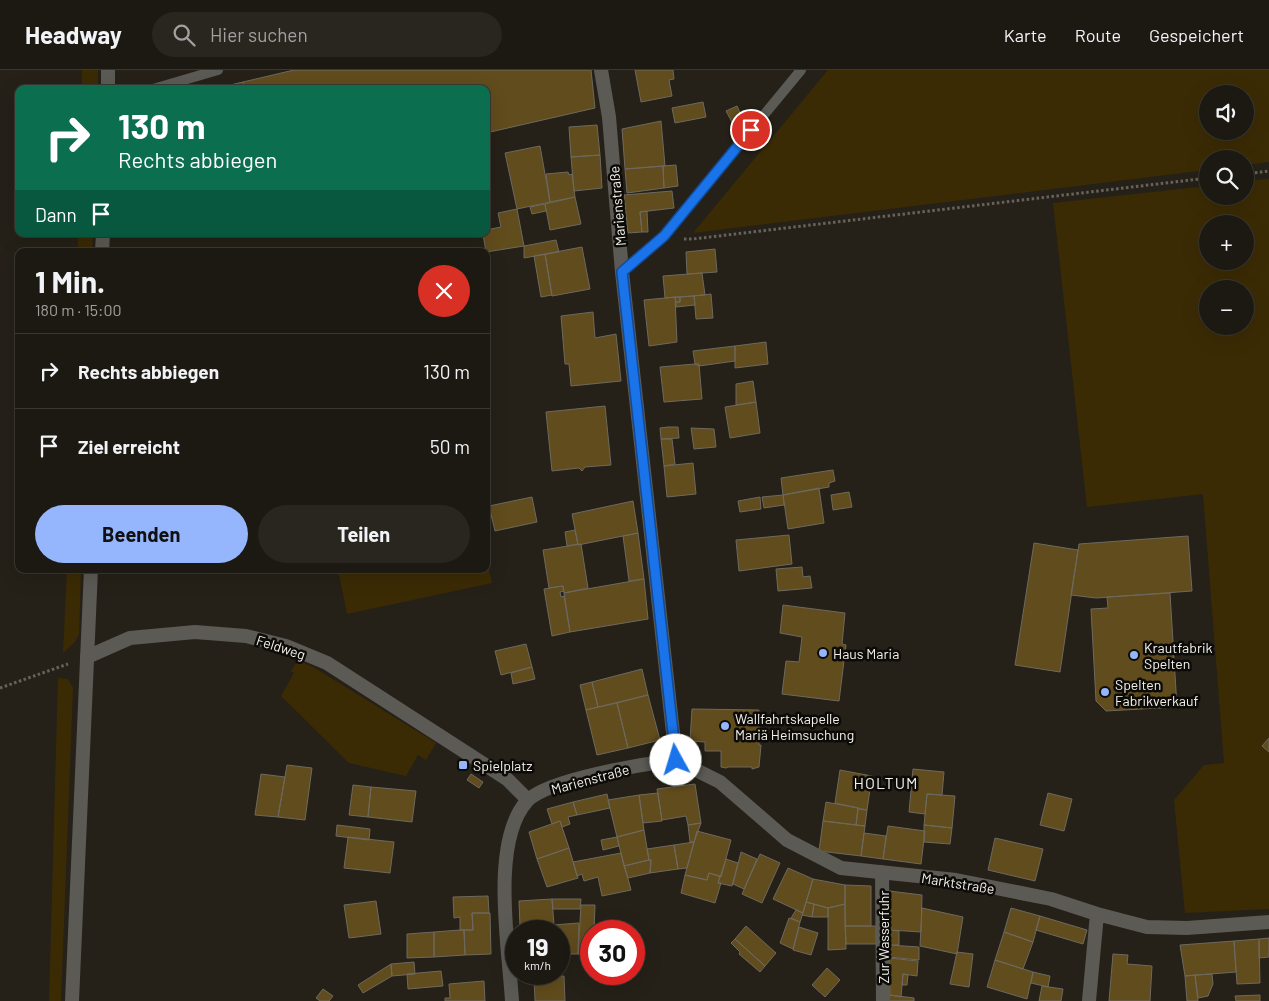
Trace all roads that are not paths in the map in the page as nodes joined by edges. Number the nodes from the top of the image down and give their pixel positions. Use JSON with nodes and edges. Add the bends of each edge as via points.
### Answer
{"nodes":[{"id":1,"x":108,"y":70,"type":"edge"},
{"id":2,"x":218,"y":70,"type":"edge"},
{"id":3,"x":602,"y":70,"type":"edge"},
{"id":4,"x":801,"y":70,"type":"edge"},
{"id":5,"x":108,"y":85,"type":"edge"},
{"id":6,"x":167,"y":85,"type":"edge"},
{"id":7,"x":622,"y":272,"type":"junction"},
{"id":8,"x":91,"y":573,"type":"edge"},
{"id":9,"x":88,"y":657,"type":"junction"},
{"id":10,"x":676,"y":760,"type":"junction"},
{"id":11,"x":528,"y":800,"type":"junction"},
{"id":12,"x":882,"y":872,"type":"junction"},
{"id":13,"x":1097,"y":914,"type":"junction"},
{"id":14,"x":1269,"y":922,"type":"edge"},
{"id":15,"x":72,"y":1001,"type":"edge"},
{"id":16,"x":512,"y":1001,"type":"edge"},
{"id":17,"x":883,"y":1001,"type":"edge"},
{"id":18,"x":1088,"y":1001,"type":"edge"}],
"edges":[{"from":1,"to":5,"type":"street"},
{"from":2,"to":6,"type":"lane"},
{"from":3,"to":7,"type":"street","name":"Marienstraße"},
{"from":4,"to":7,"type":"lane","via":[[664,236]]},
{"from":7,"to":10,"type":"street","name":"Marienstraße"},
{"from":8,"to":9,"type":"street"},
{"from":9,"to":11,"type":"street","name":"Feldweg","via":[[130,638],[195,632],[246,636],[286,646],[335,669],[507,779]]},
{"from":9,"to":15,"type":"street"},
{"from":10,"to":11,"type":"street","name":"Marienstraße","via":[[564,782]]},
{"from":10,"to":12,"type":"street","name":"Marktstraße","via":[[720,782],[787,840],[815,856],[841,868]]},
{"from":11,"to":16,"type":"street","via":[[509,838],[504,872]]},
{"from":12,"to":13,"type":"street","name":"Marktstraße","via":[[956,880],[1051,899]]},
{"from":12,"to":17,"type":"street","name":"Zur Wasserfuhr"},
{"from":13,"to":14,"type":"street","name":"Marktstraße","via":[[1155,927]]},
{"from":13,"to":18,"type":"street"}]}
